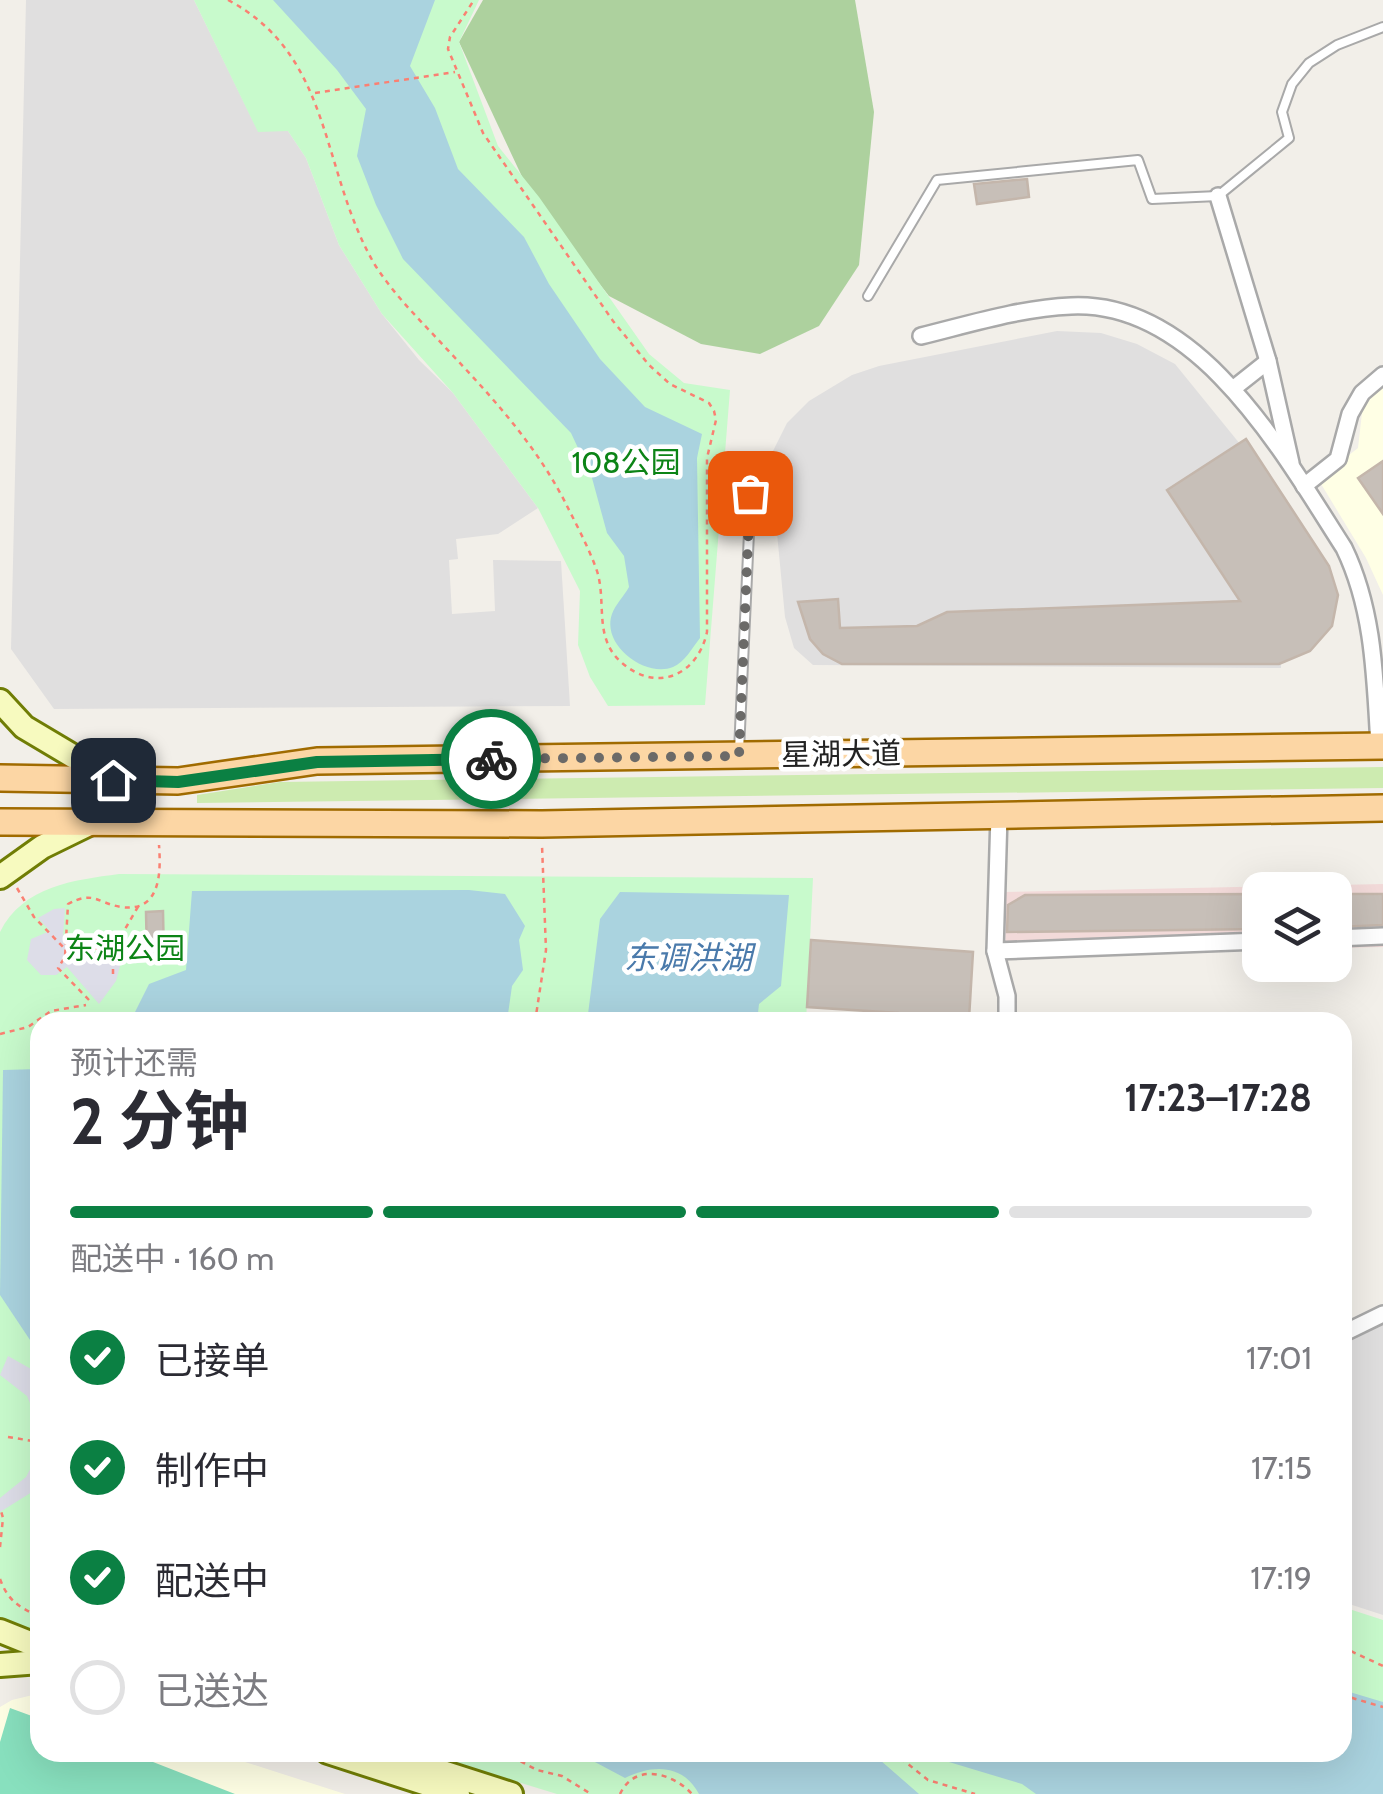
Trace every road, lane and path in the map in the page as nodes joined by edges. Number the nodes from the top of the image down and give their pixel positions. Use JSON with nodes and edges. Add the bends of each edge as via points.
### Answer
{"nodes":[{"id":1,"x":228,"y":0,"type":"edge"},
{"id":2,"x":474,"y":0,"type":"edge"},
{"id":3,"x":1383,"y":26,"type":"edge"},
{"id":4,"x":456,"y":72,"type":"junction"},
{"id":5,"x":313,"y":94,"type":"junction"},
{"id":6,"x":1218,"y":196,"type":"junction"},
{"id":7,"x":868,"y":296,"type":"dead end"},
{"id":8,"x":922,"y":336,"type":"dead end"},
{"id":9,"x":1268,"y":361,"type":"junction"},
{"id":10,"x":1383,"y":375,"type":"edge"},
{"id":11,"x":1234,"y":388,"type":"junction"},
{"id":12,"x":752,"y":467,"type":"dead end"},
{"id":13,"x":1300,"y":481,"type":"junction"},
{"id":14,"x":0,"y":701,"type":"edge"},
{"id":15,"x":1381,"y":746,"type":"edge"},
{"id":16,"x":739,"y":756,"type":"junction"},
{"id":17,"x":0,"y":778,"type":"edge"},
{"id":18,"x":113,"y":780,"type":"junction"},
{"id":19,"x":178,"y":782,"type":"junction"},
{"id":20,"x":1383,"y":808,"type":"edge"},
{"id":21,"x":998,"y":815,"type":"junction"},
{"id":22,"x":0,"y":822,"type":"edge"},
{"id":23,"x":168,"y":823,"type":"junction"},
{"id":24,"x":89,"y":824,"type":"junction"},
{"id":25,"x":542,"y":824,"type":"junction"},
{"id":26,"x":3,"y":873,"type":"edge"},
{"id":27,"x":140,"y":904,"type":"junction"},
{"id":28,"x":1383,"y":936,"type":"edge"},
{"id":29,"x":1352,"y":937,"type":"edge"},
{"id":30,"x":1242,"y":942,"type":"edge"},
{"id":31,"x":113,"y":944,"type":"junction"},
{"id":32,"x":66,"y":951,"type":"junction"},
{"id":33,"x":995,"y":951,"type":"junction"},
{"id":34,"x":65,"y":957,"type":"junction"},
{"id":35,"x":113,"y":974,"type":"dead end"},
{"id":36,"x":50,"y":1012,"type":"edge"},
{"id":37,"x":537,"y":1012,"type":"edge"},
{"id":38,"x":1007,"y":1012,"type":"edge"},
{"id":39,"x":30,"y":1026,"type":"edge"},
{"id":40,"x":0,"y":1034,"type":"edge"},
{"id":41,"x":1383,"y":1314,"type":"edge"},
{"id":42,"x":1352,"y":1329,"type":"edge"},
{"id":43,"x":8,"y":1437,"type":"dead end"},
{"id":44,"x":30,"y":1441,"type":"edge"},
{"id":45,"x":0,"y":1512,"type":"edge"},
{"id":46,"x":0,"y":1547,"type":"edge"},
{"id":47,"x":0,"y":1578,"type":"edge"},
{"id":48,"x":30,"y":1612,"type":"edge"},
{"id":49,"x":0,"y":1631,"type":"edge"},
{"id":50,"x":30,"y":1643,"type":"edge"},
{"id":51,"x":1352,"y":1651,"type":"edge"},
{"id":52,"x":30,"y":1663,"type":"edge"},
{"id":53,"x":0,"y":1665,"type":"edge"},
{"id":54,"x":1383,"y":1666,"type":"edge"},
{"id":55,"x":1352,"y":1698,"type":"edge"},
{"id":56,"x":1383,"y":1707,"type":"edge"},
{"id":57,"x":359,"y":1762,"type":"edge"},
{"id":58,"x":411,"y":1762,"type":"edge"},
{"id":59,"x":521,"y":1762,"type":"edge"},
{"id":60,"x":906,"y":1762,"type":"edge"},
{"id":61,"x":458,"y":1794,"type":"edge"},
{"id":62,"x":511,"y":1794,"type":"edge"},
{"id":63,"x":592,"y":1794,"type":"edge"},
{"id":64,"x":620,"y":1794,"type":"edge"},
{"id":65,"x":692,"y":1794,"type":"edge"},
{"id":66,"x":975,"y":1794,"type":"edge"}],
"edges":[{"from":1,"to":5,"type":"path","via":[[277,36]]},
{"from":2,"to":4,"type":"path","via":[[450,37]]},
{"from":3,"to":6,"type":"lane","via":[[1309,63],[1282,112],[1288,138]]},
{"from":4,"to":5,"type":"path"},
{"from":4,"to":5,"type":"path","via":[[483,133],[613,321],[670,384],[714,411],[706,458],[707,632],[703,651],[674,676],[640,673],[610,651],[597,570],[564,500],[526,437],[378,269],[347,206]]},
{"from":6,"to":7,"type":"lane","via":[[1152,199],[1138,160],[937,180]]},
{"from":6,"to":9,"type":"street"},
{"from":8,"to":11,"type":"street","via":[[1074,305],[1132,315],[1179,339]]},
{"from":9,"to":11,"type":"street"},
{"from":9,"to":13,"type":"street"},
{"from":10,"to":13,"type":"street","via":[[1350,414],[1338,459]]},
{"from":11,"to":13,"type":"street"},
{"from":12,"to":16,"type":"lane"},
{"from":13,"to":15,"type":"street","via":[[1344,548],[1361,590]]},
{"from":14,"to":18,"type":"street","via":[[24,727]]},
{"from":15,"to":16,"type":"main road","name":"星湖大道"},
{"from":16,"to":19,"type":"main road","name":"星湖大道","via":[[317,762]]},
{"from":17,"to":18,"type":"main road","name":"星湖大道"},
{"from":18,"to":19,"type":"main road","name":"星湖大道"},
{"from":19,"to":23,"type":"main road"},
{"from":20,"to":21,"type":"main road"},
{"from":21,"to":25,"type":"main road"},
{"from":21,"to":33,"type":"street"},
{"from":22,"to":24,"type":"main road"},
{"from":23,"to":24,"type":"main road"},
{"from":23,"to":25,"type":"main road"},
{"from":23,"to":27,"type":"path","via":[[160,884]]},
{"from":24,"to":26,"type":"street"},
{"from":25,"to":37,"type":"path","via":[[546,950]]},
{"from":26,"to":32,"type":"path"},
{"from":27,"to":31,"type":"path"},
{"from":27,"to":32,"type":"path","via":[[123,908],[90,896],[68,904]]},
{"from":28,"to":29,"type":"street"},
{"from":30,"to":33,"type":"street"},
{"from":31,"to":34,"type":"path"},
{"from":31,"to":35,"type":"path"},
{"from":32,"to":34,"type":"path"},
{"from":33,"to":38,"type":"street"},
{"from":34,"to":36,"type":"path","via":[[58,968],[87,1002]]},
{"from":39,"to":40,"type":"path"},
{"from":41,"to":42,"type":"street"},
{"from":43,"to":44,"type":"path"},
{"from":45,"to":46,"type":"path"},
{"from":47,"to":48,"type":"path","via":[[6,1595]]},
{"from":49,"to":50,"type":"street"},
{"from":51,"to":54,"type":"path"},
{"from":52,"to":53,"type":"street"},
{"from":55,"to":56,"type":"path"},
{"from":57,"to":61,"type":"street"},
{"from":58,"to":62,"type":"street"},
{"from":59,"to":63,"type":"path"},
{"from":60,"to":66,"type":"path","via":[[928,1780]]},
{"from":64,"to":65,"type":"path","via":[[632,1780],[658,1773]]}]}
